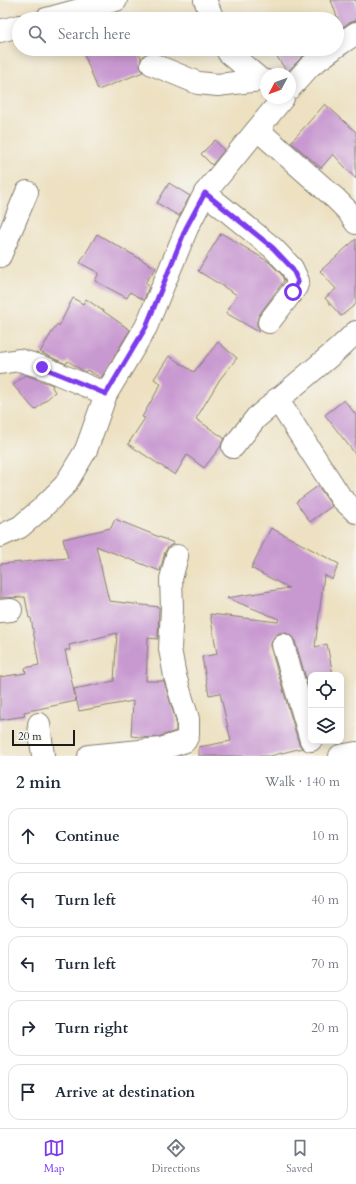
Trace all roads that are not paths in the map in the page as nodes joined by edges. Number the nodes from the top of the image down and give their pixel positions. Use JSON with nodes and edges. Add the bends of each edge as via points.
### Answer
{"nodes":[{"id":1,"x":116,"y":0,"type":"edge"},
{"id":2,"x":205,"y":0,"type":"edge"},
{"id":3,"x":72,"y":12,"type":"edge"},
{"id":4,"x":210,"y":12,"type":"edge"},
{"id":5,"x":12,"y":28,"type":"edge"},
{"id":6,"x":0,"y":31,"type":"edge"},
{"id":7,"x":356,"y":34,"type":"edge"},
{"id":8,"x":344,"y":42,"type":"edge"},
{"id":9,"x":233,"y":56,"type":"edge"},
{"id":10,"x":323,"y":56,"type":"edge"},
{"id":11,"x":152,"y":64,"type":"dead end"},
{"id":12,"x":260,"y":78,"type":"edge"},
{"id":13,"x":260,"y":80,"type":"edge"},
{"id":14,"x":296,"y":82,"type":"edge"},
{"id":15,"x":278,"y":104,"type":"edge"},
{"id":16,"x":258,"y":130,"type":"junction"},
{"id":17,"x":28,"y":192,"type":"dead end"},
{"id":18,"x":205,"y":193,"type":"junction"},
{"id":19,"x":356,"y":223,"type":"edge"},
{"id":20,"x":0,"y":256,"type":"edge"},
{"id":21,"x":269,"y":322,"type":"dead end"},
{"id":22,"x":356,"y":332,"type":"edge"},
{"id":23,"x":0,"y":363,"type":"edge"},
{"id":24,"x":106,"y":394,"type":"junction"},
{"id":25,"x":277,"y":399,"type":"junction"},
{"id":26,"x":233,"y":447,"type":"dead end"},
{"id":27,"x":356,"y":512,"type":"edge"},
{"id":28,"x":0,"y":536,"type":"edge"},
{"id":29,"x":177,"y":556,"type":"dead end"},
{"id":30,"x":283,"y":645,"type":"dead end"},
{"id":31,"x":39,"y":724,"type":"dead end"},
{"id":32,"x":308,"y":730,"type":"edge"},
{"id":33,"x":312,"y":744,"type":"edge"},
{"id":34,"x":356,"y":753,"type":"edge"},
{"id":35,"x":43,"y":756,"type":"edge"},
{"id":36,"x":89,"y":756,"type":"edge"},
{"id":37,"x":316,"y":756,"type":"edge"},
{"id":38,"x":340,"y":756,"type":"edge"}],
"edges":[{"from":1,"to":3,"type":"street"},
{"from":2,"to":4,"type":"street"},
{"from":5,"to":6,"type":"street"},
{"from":7,"to":8,"type":"street"},
{"from":9,"to":12,"type":"street"},
{"from":10,"to":14,"type":"street"},
{"from":11,"to":13,"type":"street","via":[[198,83],[218,85]]},
{"from":15,"to":16,"type":"street"},
{"from":16,"to":18,"type":"street"},
{"from":16,"to":19,"type":"street","via":[[336,198]]},
{"from":17,"to":20,"type":"street"},
{"from":18,"to":21,"type":"street","via":[[273,248],[292,268],[298,281],[296,287]]},
{"from":18,"to":24,"type":"street","via":[[186,228],[146,327]]},
{"from":22,"to":25,"type":"street"},
{"from":23,"to":24,"type":"street","via":[[19,360]]},
{"from":24,"to":28,"type":"street","via":[[86,450],[65,484],[20,527]]},
{"from":25,"to":26,"type":"street","via":[[256,418]]},
{"from":25,"to":27,"type":"street","via":[[341,498]]},
{"from":29,"to":36,"type":"street","via":[[171,579],[170,649],[188,719],[188,735],[185,741],[161,749]]},
{"from":30,"to":32,"type":"street"},
{"from":31,"to":35,"type":"street"},
{"from":33,"to":37,"type":"street"},
{"from":34,"to":38,"type":"street"}]}
